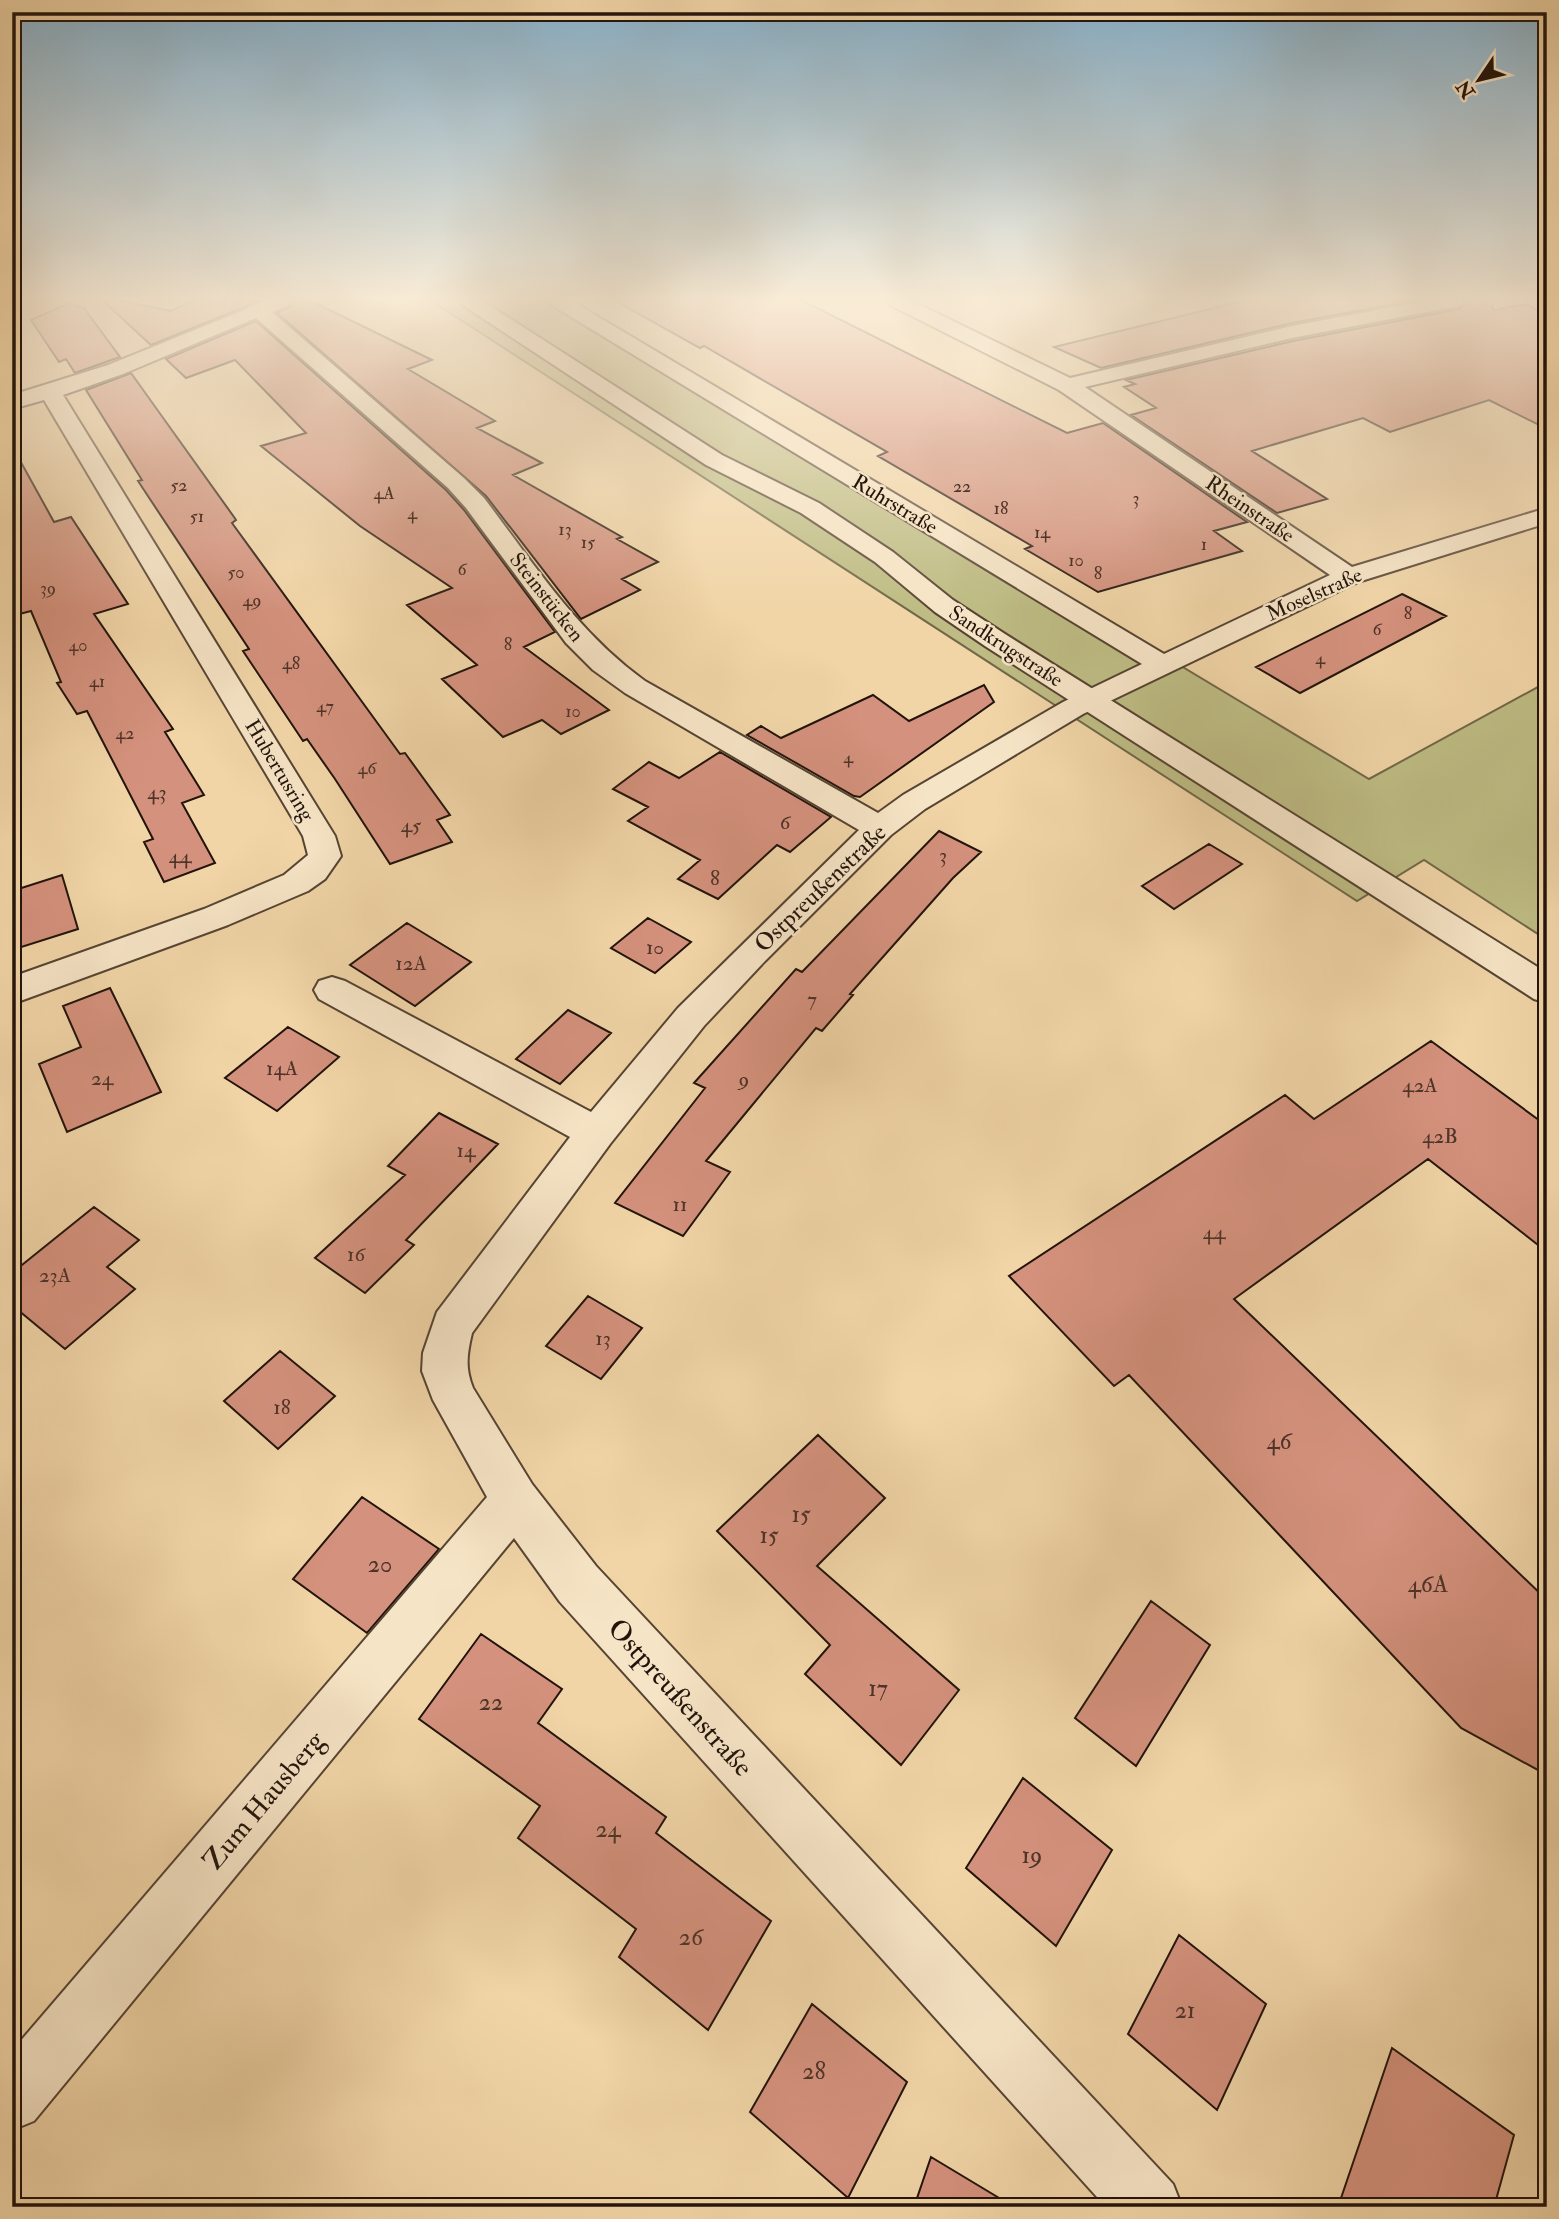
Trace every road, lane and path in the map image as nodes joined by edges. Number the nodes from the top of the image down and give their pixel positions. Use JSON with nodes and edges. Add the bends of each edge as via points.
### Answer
{"nodes":[{"id":1,"x":57,"y":404,"type":"edge"},
{"id":2,"x":365,"y":404,"type":"edge"},
{"id":3,"x":627,"y":404,"type":"edge"},
{"id":4,"x":729,"y":404,"type":"edge"},
{"id":5,"x":1094,"y":404,"type":"edge"},
{"id":6,"x":1547,"y":515,"type":"edge"},
{"id":7,"x":1349,"y":576,"type":"junction"},
{"id":8,"x":1162,"y":664,"type":"junction"},
{"id":9,"x":1091,"y":699,"type":"junction"},
{"id":10,"x":880,"y":828,"type":"junction"},
{"id":11,"x":331,"y":990,"type":"dead end"},
{"id":12,"x":1547,"y":990,"type":"edge"},
{"id":13,"x":12,"y":991,"type":"edge"},
{"id":14,"x":596,"y":1133,"type":"junction"},
{"id":15,"x":514,"y":1500,"type":"junction"},
{"id":16,"x":12,"y":2099,"type":"edge"},
{"id":17,"x":1150,"y":2207,"type":"edge"}],
"edges":[{"from":1,"to":13,"type":"street","name":"Hubertusring","via":[[320,836],[325,856],[296,883]]},
{"from":2,"to":10,"type":"street","name":"Steinstücken","via":[[475,503],[576,637],[603,664]]},
{"from":3,"to":9,"type":"street","name":"Sandkrugstraße","via":[[714,460],[810,508],[944,606]]},
{"from":4,"to":8,"type":"street","name":"Ruhrstraße"},
{"from":5,"to":7,"type":"street","name":"Rheinstraße"},
{"from":6,"to":7,"type":"street","name":"Moselstraße"},
{"from":7,"to":8,"type":"street","name":"Moselstraße"},
{"from":8,"to":9,"type":"street","name":"Moselstraße"},
{"from":9,"to":10,"type":"street","name":"Ostpreußenstraße","via":[[942,783]]},
{"from":9,"to":12,"type":"street","name":"Sandkrugstraße"},
{"from":10,"to":14,"type":"street","name":"Ostpreußenstraße","via":[[691,1017]]},
{"from":11,"to":14,"type":"street"},
{"from":14,"to":15,"type":"street","name":"Ostpreußenstraße","via":[[452,1326],[445,1353],[444,1371],[456,1400]]},
{"from":15,"to":16,"type":"street","name":"Zum Hausberg"},
{"from":15,"to":17,"type":"street","name":"Ostpreußenstraße","via":[[587,1594]]}]}
